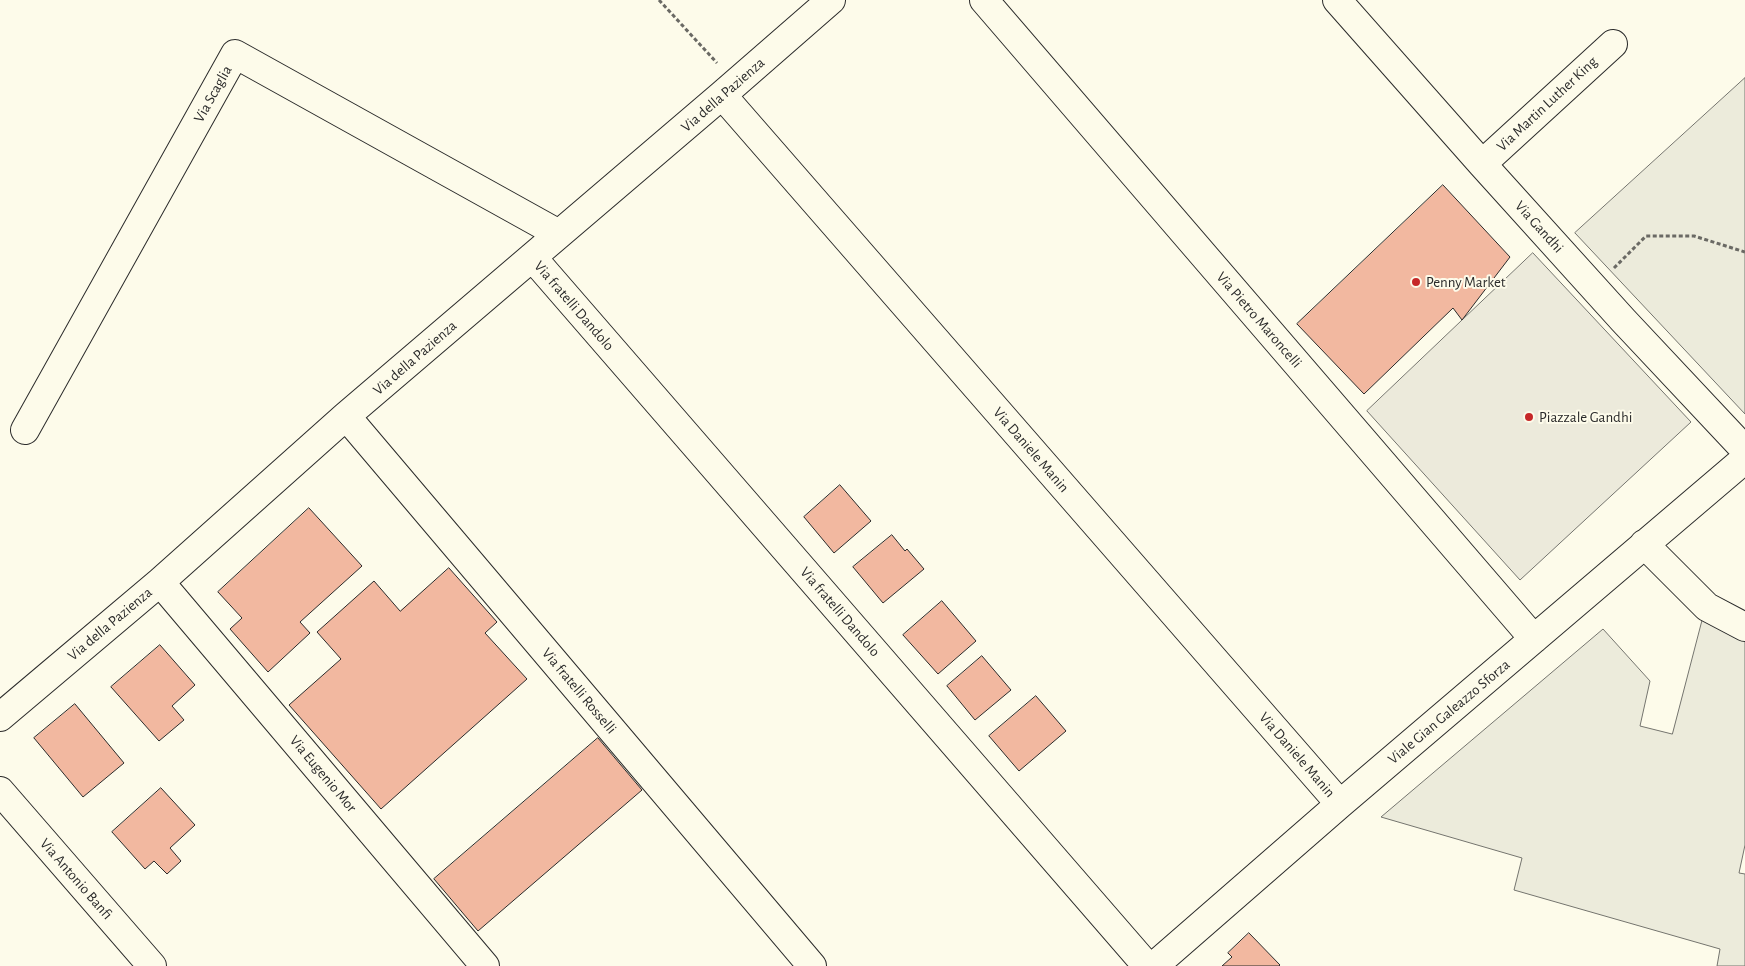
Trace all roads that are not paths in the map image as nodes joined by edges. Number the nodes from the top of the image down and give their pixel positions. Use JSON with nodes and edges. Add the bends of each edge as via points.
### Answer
{"nodes":[{"id":1,"x":831,"y":0,"type":"edge"},
{"id":2,"x":984,"y":0,"type":"edge"},
{"id":3,"x":1337,"y":0,"type":"edge"},
{"id":4,"x":1612,"y":44,"type":"dead end"},
{"id":5,"x":729,"y":90,"type":"junction"},
{"id":6,"x":1482,"y":164,"type":"junction"},
{"id":7,"x":559,"y":234,"type":"junction"},
{"id":8,"x":532,"y":258,"type":"junction"},
{"id":9,"x":346,"y":416,"type":"junction"},
{"id":10,"x":25,"y":430,"type":"dead end"},
{"id":11,"x":1745,"y":450,"type":"edge"},
{"id":12,"x":1745,"y":459,"type":"edge"},
{"id":13,"x":1644,"y":544,"type":"junction"},
{"id":14,"x":160,"y":582,"type":"junction"},
{"id":15,"x":1745,"y":626,"type":"edge"},
{"id":16,"x":1534,"y":639,"type":"junction"},
{"id":17,"x":0,"y":717,"type":"edge"},
{"id":18,"x":0,"y":791,"type":"edge"},
{"id":19,"x":1340,"y":804,"type":"junction"},
{"id":20,"x":152,"y":966,"type":"edge"},
{"id":21,"x":485,"y":966,"type":"edge"},
{"id":22,"x":812,"y":966,"type":"edge"},
{"id":23,"x":1147,"y":966,"type":"edge"},
{"id":24,"x":1154,"y":966,"type":"edge"}],
"edges":[{"from":1,"to":5,"type":"street","name":"Via della Pazienza"},
{"from":2,"to":16,"type":"street","name":"Via Pietro Maroncelli"},
{"from":3,"to":6,"type":"street","name":"Via Gandhi"},
{"from":4,"to":6,"type":"street","name":"Via Martin Luther King"},
{"from":5,"to":7,"type":"street","name":"Via della Pazienza"},
{"from":5,"to":19,"type":"street","name":"Via Daniele Manin"},
{"from":6,"to":11,"type":"street","name":"Via Gandhi"},
{"from":7,"to":8,"type":"street","name":"Via della Pazienza"},
{"from":7,"to":10,"type":"street","name":"Via Scaglia","via":[[235,54]]},
{"from":8,"to":9,"type":"street","name":"Via della Pazienza"},
{"from":8,"to":23,"type":"street","name":"Via fratelli Dandolo"},
{"from":9,"to":14,"type":"street","name":"Via della Pazienza"},
{"from":9,"to":22,"type":"street","name":"Via fratelli Rosselli"},
{"from":12,"to":13,"type":"street","name":"Viale Gian Galeazzo Sforza"},
{"from":13,"to":15,"type":"street","via":[[1707,608]]},
{"from":13,"to":16,"type":"street","name":"Viale Gian Galeazzo Sforza"},
{"from":14,"to":17,"type":"street","name":"Via della Pazienza"},
{"from":14,"to":21,"type":"street","name":"Via Eugenio Mor"},
{"from":16,"to":19,"type":"street","name":"Viale Gian Galeazzo Sforza"},
{"from":18,"to":20,"type":"street","name":"Via Antonio Banfi"},
{"from":19,"to":24,"type":"street","name":"Viale Gian Galeazzo Sforza"}]}
